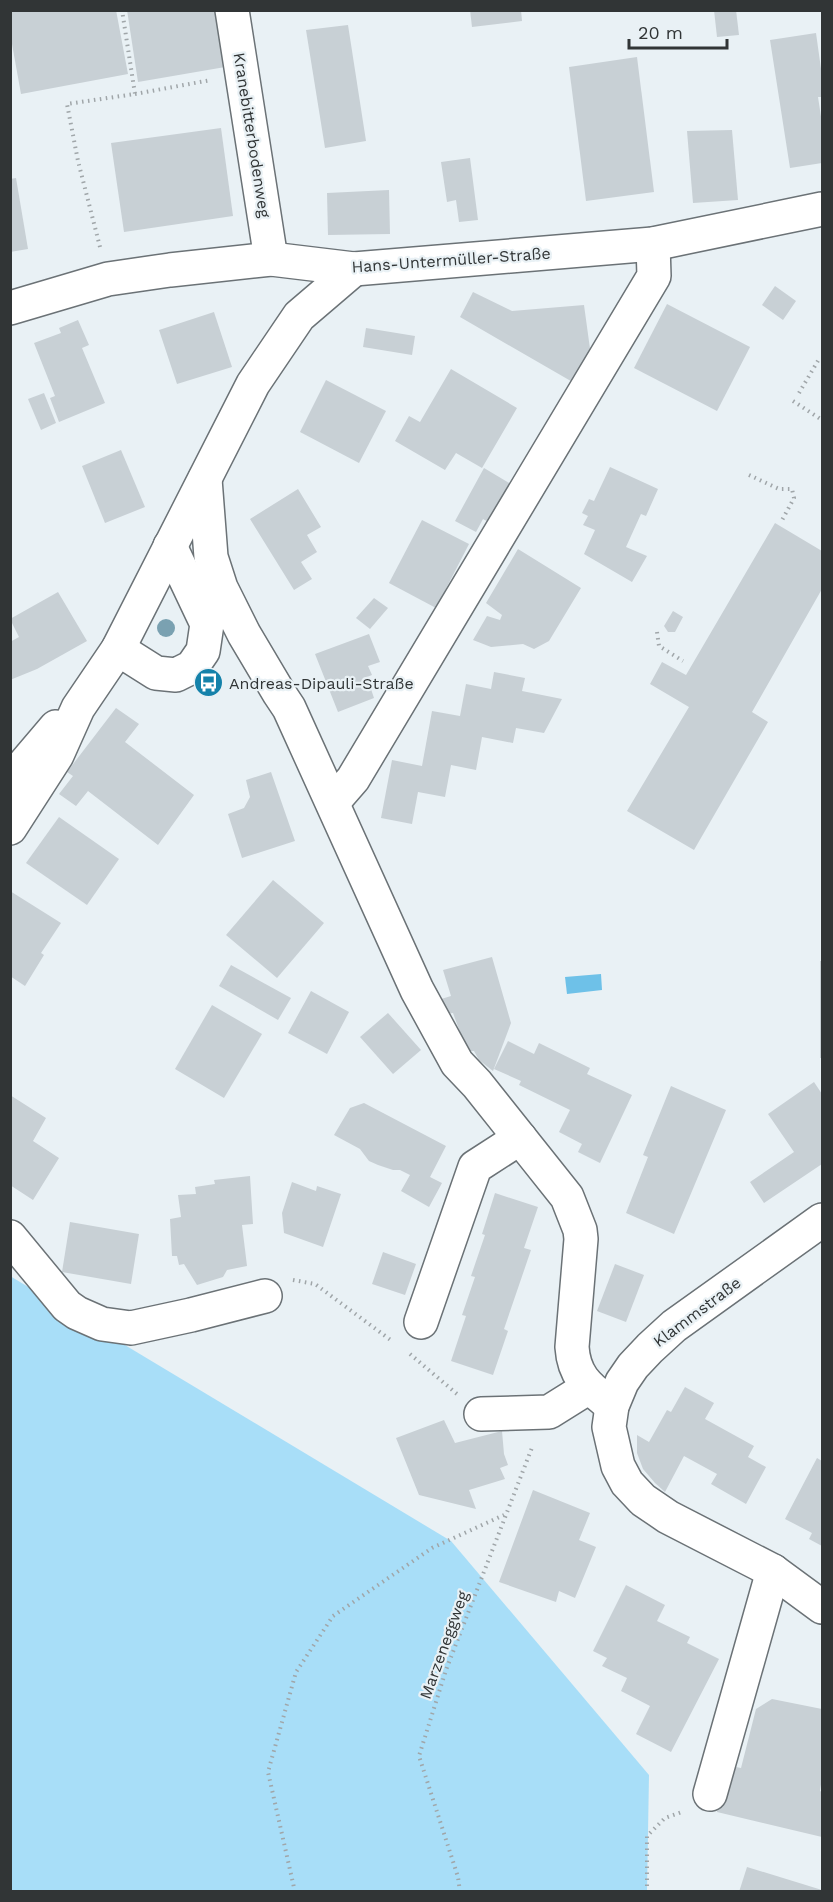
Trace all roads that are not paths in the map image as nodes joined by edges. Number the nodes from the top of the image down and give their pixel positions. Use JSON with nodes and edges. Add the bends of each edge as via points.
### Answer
{"nodes":[{"id":1,"x":232,"y":10,"type":"edge"},
{"id":2,"x":822,"y":209,"type":"edge"},
{"id":3,"x":653,"y":244,"type":"junction"},
{"id":4,"x":271,"y":259,"type":"junction"},
{"id":5,"x":354,"y":269,"type":"junction"},
{"id":6,"x":10,"y":308,"type":"edge"},
{"id":7,"x":205,"y":478,"type":"junction"},
{"id":8,"x":170,"y":546,"type":"junction"},
{"id":9,"x":118,"y":649,"type":"junction"},
{"id":10,"x":78,"y":708,"type":"junction"},
{"id":11,"x":10,"y":781,"type":"edge"},
{"id":12,"x":333,"y":802,"type":"junction"},
{"id":13,"x":10,"y":828,"type":"edge"},
{"id":14,"x":520,"y":1138,"type":"junction"},
{"id":15,"x":822,"y":1220,"type":"edge"},
{"id":16,"x":10,"y":1237,"type":"edge"},
{"id":17,"x":275,"y":1287,"type":"road end"},
{"id":18,"x":421,"y":1322,"type":"dead end"},
{"id":19,"x":601,"y":1397,"type":"junction"},
{"id":20,"x":481,"y":1414,"type":"road end"},
{"id":21,"x":773,"y":1571,"type":"junction"},
{"id":22,"x":822,"y":1607,"type":"edge"},
{"id":23,"x":710,"y":1794,"type":"road end"}],
"edges":[{"from":1,"to":4,"type":"street","name":"Kranebitterbodenweg"},
{"from":2,"to":3,"type":"street","name":"Hans-Untermüller-Straße"},
{"from":3,"to":5,"type":"street","name":"Hans-Untermüller-Straße"},
{"from":3,"to":12,"type":"street","via":[[654,276],[352,779]]},
{"from":4,"to":5,"type":"street","name":"Hans-Untermüller-Straße"},
{"from":4,"to":6,"type":"street","name":"Hans-Untermüller-Straße","via":[[108,279]]},
{"from":5,"to":7,"type":"street","via":[[299,316],[254,384]]},
{"from":7,"to":8,"type":"street"},
{"from":7,"to":12,"type":"street","via":[[211,558],[221,588],[289,708]]},
{"from":8,"to":9,"type":"street"},
{"from":8,"to":9,"type":"street","via":[[207,624],[203,651],[192,667],[176,675],[156,673]]},
{"from":9,"to":10,"type":"street"},
{"from":10,"to":11,"type":"street","via":[[55,728]]},
{"from":10,"to":13,"type":"street","via":[[57,755]]},
{"from":12,"to":14,"type":"street","via":[[417,990],[457,1063]]},
{"from":14,"to":18,"type":"street","via":[[475,1167]]},
{"from":14,"to":19,"type":"street","via":[[567,1197],[580,1230],[572,1347],[576,1368]]},
{"from":15,"to":19,"type":"street","name":"Klammstraße","via":[[674,1326],[622,1382]]},
{"from":16,"to":17,"type":"street","via":[[67,1306],[102,1324],[131,1328],[191,1315]]},
{"from":19,"to":20,"type":"street","via":[[549,1412]]},
{"from":19,"to":21,"type":"street","name":"Klammstraße","via":[[618,1466],[642,1500]]},
{"from":21,"to":22,"type":"street","name":"Klammstraße"},
{"from":21,"to":23,"type":"street"}]}
